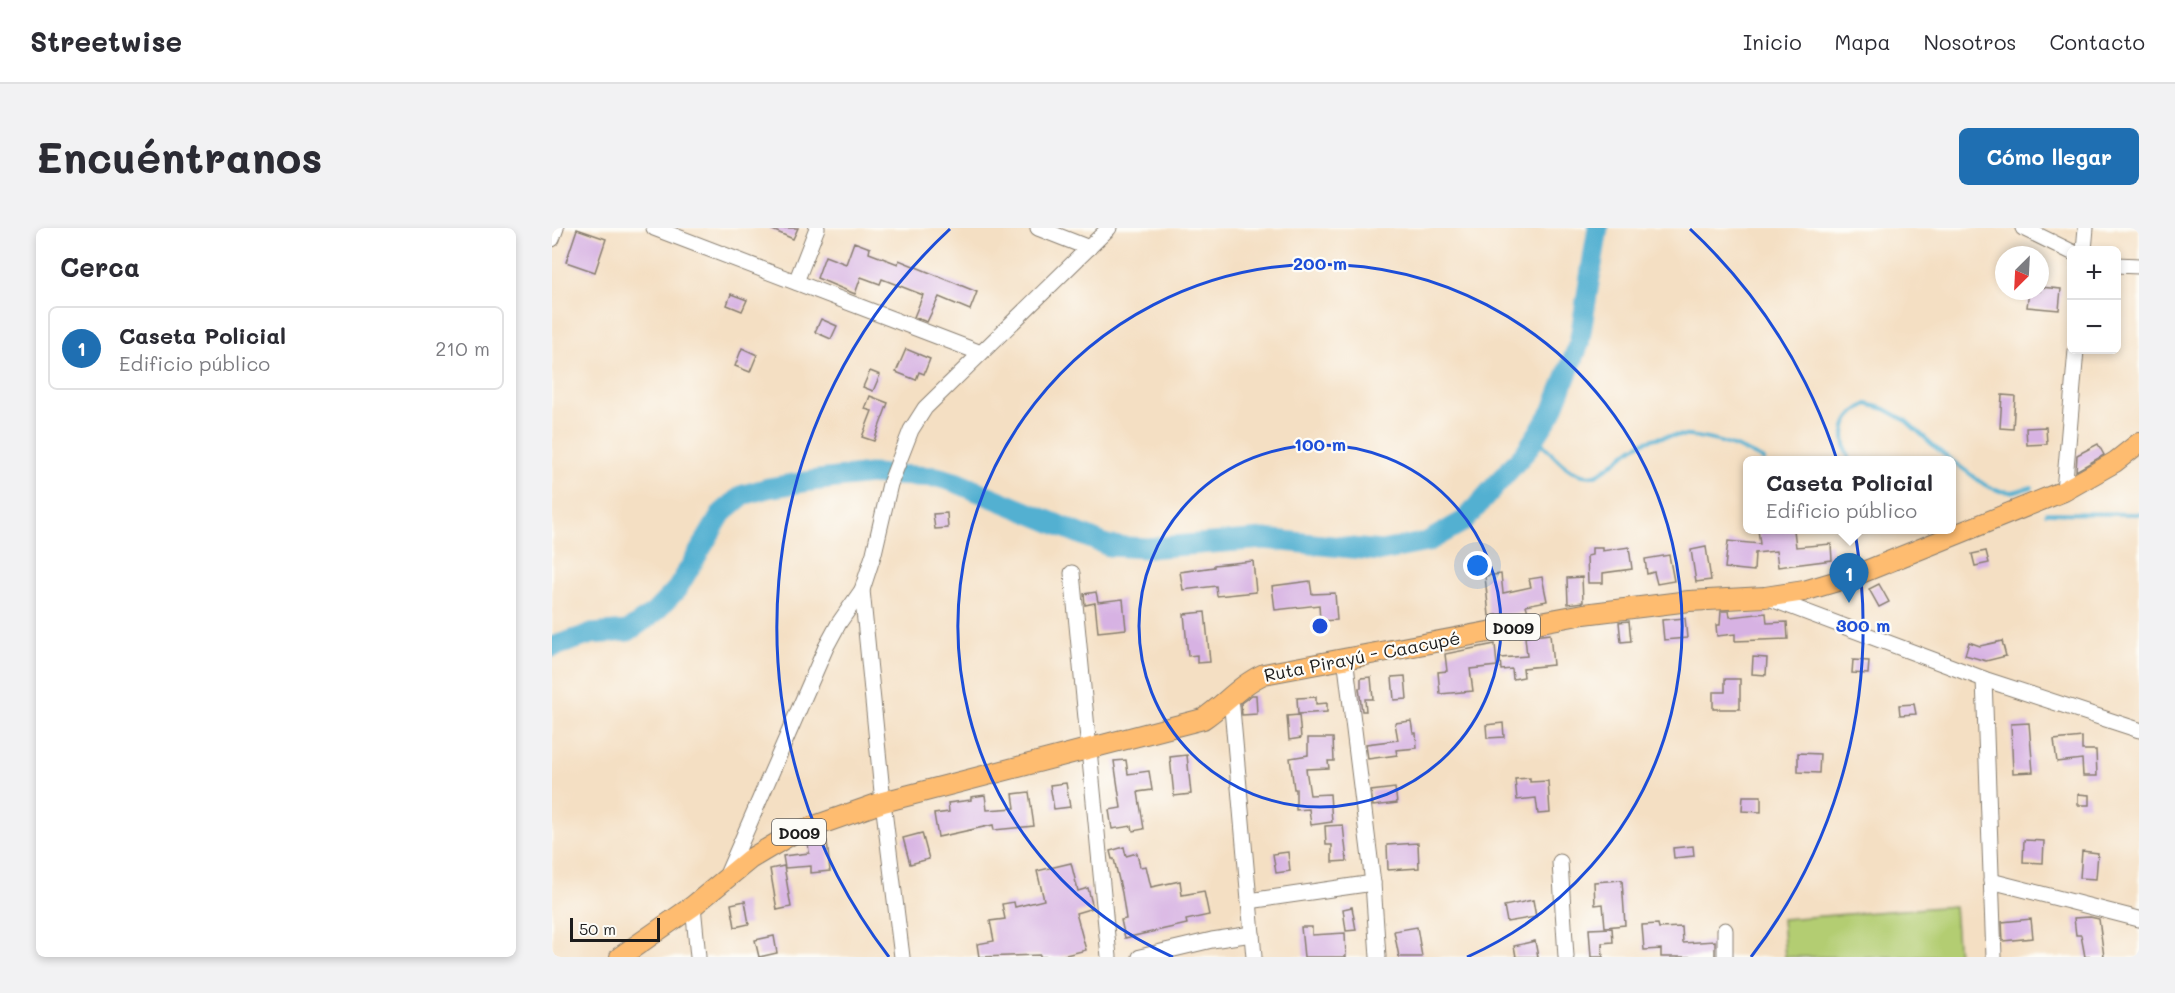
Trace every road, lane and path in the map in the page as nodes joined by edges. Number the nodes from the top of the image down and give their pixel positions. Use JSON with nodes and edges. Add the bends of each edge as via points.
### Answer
{"nodes":[{"id":1,"x":556,"y":228,"type":"edge"},
{"id":2,"x":654,"y":228,"type":"edge"},
{"id":3,"x":817,"y":228,"type":"edge"},
{"id":4,"x":1038,"y":228,"type":"edge"},
{"id":5,"x":1108,"y":228,"type":"edge"},
{"id":6,"x":2023,"y":228,"type":"edge"},
{"id":7,"x":2086,"y":228,"type":"edge"},
{"id":8,"x":552,"y":239,"type":"edge"},
{"id":9,"x":2084,"y":246,"type":"edge"},
{"id":10,"x":1089,"y":248,"type":"junction"},
{"id":11,"x":2067,"y":250,"type":"edge"},
{"id":12,"x":2121,"y":265,"type":"edge"},
{"id":13,"x":2139,"y":266,"type":"edge"},
{"id":14,"x":795,"y":282,"type":"junction"},
{"id":15,"x":981,"y":353,"type":"junction"},
{"id":16,"x":2076,"y":354,"type":"edge"},
{"id":17,"x":2139,"y":442,"type":"edge"},
{"id":18,"x":2064,"y":491,"type":"junction"},
{"id":19,"x":1072,"y":573,"type":"dead end"},
{"id":20,"x":862,"y":590,"type":"junction"},
{"id":21,"x":1765,"y":597,"type":"junction"},
{"id":22,"x":1345,"y":657,"type":"junction"},
{"id":23,"x":1984,"y":679,"type":"junction"},
{"id":24,"x":1231,"y":698,"type":"junction"},
{"id":25,"x":2139,"y":730,"type":"edge"},
{"id":26,"x":1089,"y":748,"type":"junction"},
{"id":27,"x":883,"y":802,"type":"junction"},
{"id":28,"x":1560,"y":862,"type":"dead end"},
{"id":29,"x":725,"y":880,"type":"junction"},
{"id":30,"x":1991,"y":881,"type":"junction"},
{"id":31,"x":1373,"y":884,"type":"junction"},
{"id":32,"x":1249,"y":901,"type":"junction"},
{"id":33,"x":693,"y":906,"type":"junction"},
{"id":34,"x":2139,"y":919,"type":"edge"},
{"id":35,"x":1725,"y":930,"type":"dead end"},
{"id":36,"x":1252,"y":934,"type":"junction"},
{"id":37,"x":620,"y":957,"type":"edge"},
{"id":38,"x":698,"y":957,"type":"edge"},
{"id":39,"x":902,"y":957,"type":"edge"},
{"id":40,"x":1110,"y":957,"type":"edge"},
{"id":41,"x":1140,"y":957,"type":"edge"},
{"id":42,"x":1254,"y":957,"type":"edge"},
{"id":43,"x":1378,"y":957,"type":"edge"},
{"id":44,"x":1566,"y":957,"type":"edge"},
{"id":45,"x":1725,"y":957,"type":"edge"},
{"id":46,"x":1994,"y":957,"type":"edge"}],
"edges":[{"from":1,"to":8,"type":"street"},
{"from":2,"to":14,"type":"street"},
{"from":3,"to":14,"type":"street"},
{"from":4,"to":10,"type":"street"},
{"from":5,"to":10,"type":"street"},
{"from":6,"to":11,"type":"street"},
{"from":7,"to":9,"type":"street"},
{"from":10,"to":15,"type":"street"},
{"from":12,"to":13,"type":"street"},
{"from":14,"to":15,"type":"street"},
{"from":15,"to":20,"type":"street","via":[[925,408],[911,430],[890,484]]},
{"from":16,"to":18,"type":"street"},
{"from":17,"to":18,"type":"main road","name":"Ruta Pirayú - Caacupé","number":"D009","via":[[2115,462]]},
{"from":18,"to":21,"type":"main road","name":"Ruta Pirayú - Caacupé","number":"D009","via":[[1851,577]]},
{"from":19,"to":26,"type":"street"},
{"from":20,"to":27,"type":"street"},
{"from":20,"to":29,"type":"street","via":[[826,647]]},
{"from":21,"to":22,"type":"main road","name":"Ruta Pirayú - Caacupé","number":"D009","via":[[1689,601],[1584,614]]},
{"from":21,"to":23,"type":"street"},
{"from":22,"to":24,"type":"main road","name":"Ruta Pirayú - Caacupé","number":"D009","via":[[1264,674]]},
{"from":22,"to":31,"type":"street"},
{"from":23,"to":25,"type":"street"},
{"from":23,"to":30,"type":"street"},
{"from":24,"to":26,"type":"main road","name":"Ruta Pirayú - Caacupé","number":"D009","via":[[1203,719]]},
{"from":24,"to":32,"type":"street"},
{"from":26,"to":27,"type":"main road","name":"Ruta Pirayú - Caacupé","number":"D009"},
{"from":26,"to":40,"type":"street"},
{"from":27,"to":29,"type":"main road","name":"Ruta Pirayú - Caacupé","number":"D009","via":[[792,834],[750,859]]},
{"from":27,"to":39,"type":"street"},
{"from":28,"to":44,"type":"street"},
{"from":29,"to":33,"type":"main road","name":"Ruta Pirayú - Caacupé","number":"D009"},
{"from":30,"to":34,"type":"street"},
{"from":30,"to":46,"type":"street"},
{"from":31,"to":32,"type":"street"},
{"from":31,"to":43,"type":"street"},
{"from":32,"to":36,"type":"street"},
{"from":33,"to":37,"type":"main road","name":"Ruta Pirayú - Caacupé","number":"D009"},
{"from":33,"to":38,"type":"street"},
{"from":35,"to":45,"type":"street"},
{"from":36,"to":41,"type":"street"},
{"from":36,"to":42,"type":"street"}]}
